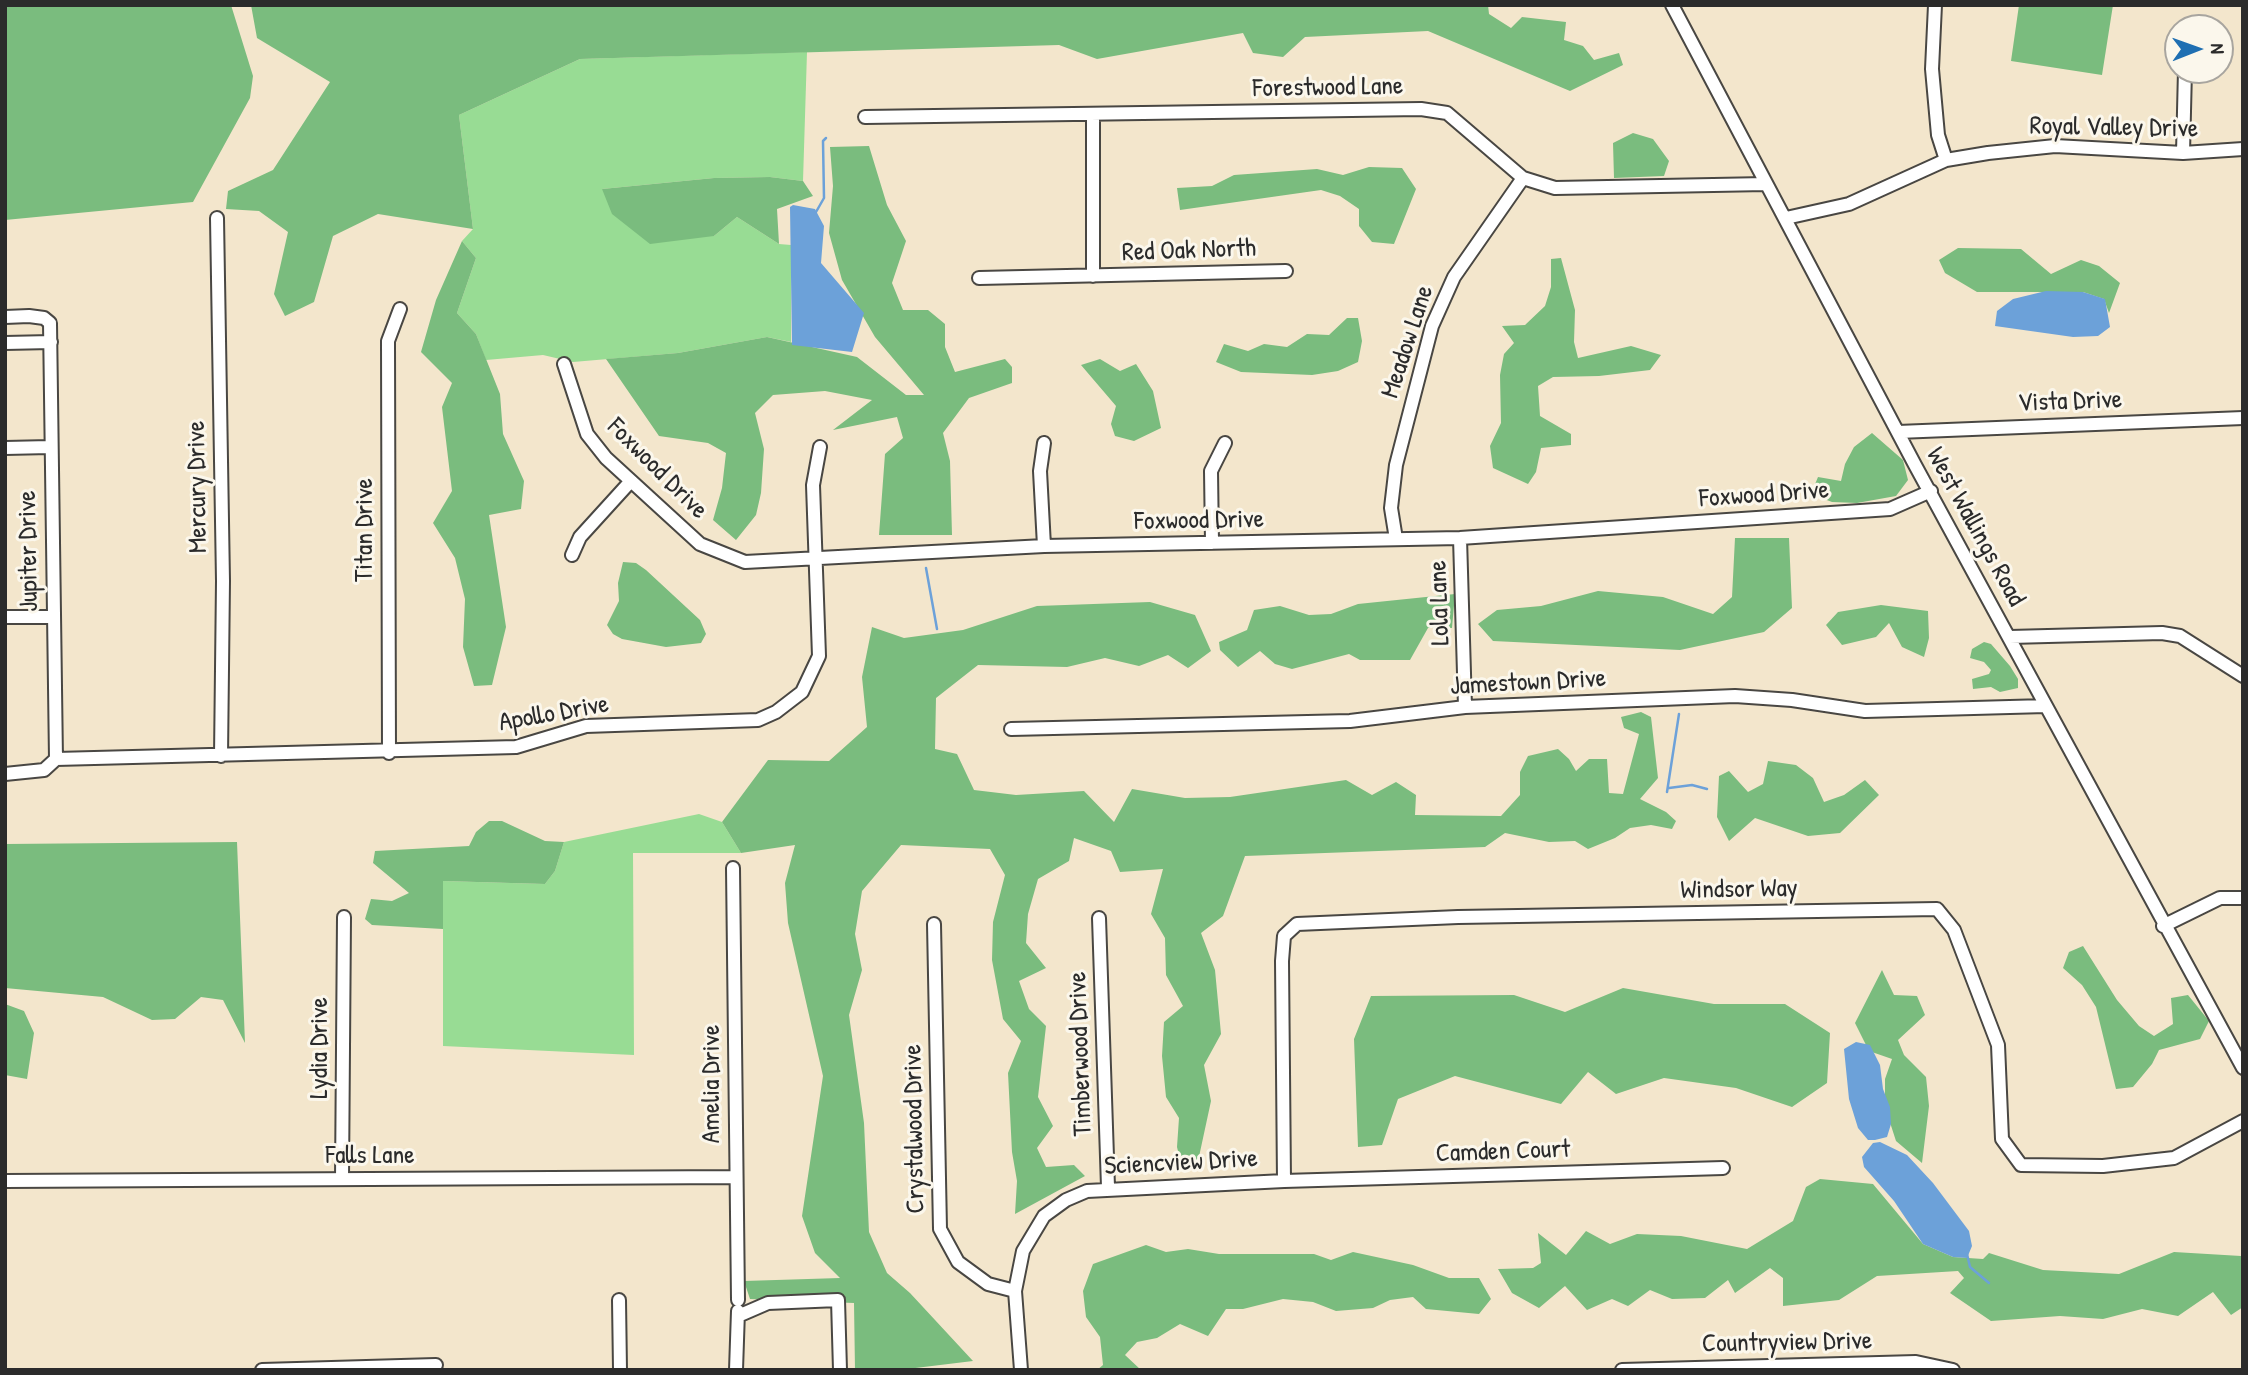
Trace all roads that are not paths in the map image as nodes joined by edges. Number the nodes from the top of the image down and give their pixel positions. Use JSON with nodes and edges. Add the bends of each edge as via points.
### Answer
{"nodes":[{"id":1,"x":1672,"y":5,"type":"edge"},
{"id":2,"x":1935,"y":5,"type":"edge"},
{"id":3,"x":2185,"y":84,"type":"edge"},
{"id":4,"x":1093,"y":116,"type":"junction"},
{"id":5,"x":864,"y":117,"type":"dead end"},
{"id":6,"x":2243,"y":149,"type":"edge"},
{"id":7,"x":2183,"y":153,"type":"junction"},
{"id":8,"x":1946,"y":160,"type":"junction"},
{"id":9,"x":1523,"y":178,"type":"junction"},
{"id":10,"x":1766,"y":184,"type":"junction"},
{"id":11,"x":217,"y":218,"type":"dead end"},
{"id":12,"x":1786,"y":218,"type":"junction"},
{"id":13,"x":1286,"y":271,"type":"dead end"},
{"id":14,"x":1093,"y":276,"type":"junction"},
{"id":15,"x":979,"y":278,"type":"dead end"},
{"id":16,"x":400,"y":309,"type":"dead end"},
{"id":17,"x":5,"y":317,"type":"edge"},
{"id":18,"x":51,"y":342,"type":"junction"},
{"id":19,"x":5,"y":343,"type":"edge"},
{"id":20,"x":564,"y":364,"type":"dead end"},
{"id":21,"x":2243,"y":418,"type":"edge"},
{"id":22,"x":1898,"y":432,"type":"junction"},
{"id":23,"x":1044,"y":443,"type":"dead end"},
{"id":24,"x":1225,"y":443,"type":"dead end"},
{"id":25,"x":50,"y":447,"type":"junction"},
{"id":26,"x":820,"y":447,"type":"dead end"},
{"id":27,"x":5,"y":448,"type":"edge"},
{"id":28,"x":630,"y":482,"type":"junction"},
{"id":29,"x":1931,"y":491,"type":"junction"},
{"id":30,"x":1460,"y":538,"type":"junction"},
{"id":31,"x":1396,"y":539,"type":"junction"},
{"id":32,"x":1212,"y":543,"type":"junction"},
{"id":33,"x":1044,"y":546,"type":"junction"},
{"id":34,"x":572,"y":555,"type":"dead end"},
{"id":35,"x":817,"y":560,"type":"junction"},
{"id":36,"x":5,"y":617,"type":"edge"},
{"id":37,"x":53,"y":617,"type":"junction"},
{"id":38,"x":2010,"y":636,"type":"junction"},
{"id":39,"x":2242,"y":675,"type":"edge"},
{"id":40,"x":2046,"y":706,"type":"junction"},
{"id":41,"x":1465,"y":707,"type":"junction"},
{"id":42,"x":1012,"y":729,"type":"dead end"},
{"id":43,"x":389,"y":753,"type":"junction"},
{"id":44,"x":221,"y":756,"type":"junction"},
{"id":45,"x":56,"y":759,"type":"junction"},
{"id":46,"x":5,"y":774,"type":"edge"},
{"id":47,"x":733,"y":868,"type":"dead end"},
{"id":48,"x":2243,"y":898,"type":"edge"},
{"id":49,"x":344,"y":917,"type":"dead end"},
{"id":50,"x":1099,"y":918,"type":"dead end"},
{"id":51,"x":934,"y":924,"type":"dead end"},
{"id":52,"x":2163,"y":926,"type":"junction"},
{"id":53,"x":2243,"y":1068,"type":"edge"},
{"id":54,"x":2243,"y":1121,"type":"edge"},
{"id":55,"x":1723,"y":1168,"type":"dead end"},
{"id":56,"x":736,"y":1177,"type":"junction"},
{"id":57,"x":342,"y":1179,"type":"junction"},
{"id":58,"x":5,"y":1181,"type":"edge"},
{"id":59,"x":1284,"y":1181,"type":"junction"},
{"id":60,"x":1108,"y":1187,"type":"junction"},
{"id":61,"x":1016,"y":1291,"type":"junction"},
{"id":62,"x":619,"y":1300,"type":"dead end"},
{"id":63,"x":738,"y":1308,"type":"junction"},
{"id":64,"x":436,"y":1365,"type":"dead end"},
{"id":65,"x":262,"y":1370,"type":"edge"},
{"id":66,"x":620,"y":1370,"type":"edge"},
{"id":67,"x":736,"y":1370,"type":"edge"},
{"id":68,"x":840,"y":1370,"type":"edge"},
{"id":69,"x":1021,"y":1370,"type":"edge"},
{"id":70,"x":1622,"y":1370,"type":"edge"},
{"id":71,"x":1953,"y":1370,"type":"edge"}],
"edges":[{"from":1,"to":10,"type":"street","name":"West Wallings Road"},
{"from":2,"to":8,"type":"street","via":[[1932,69],[1938,135]]},
{"from":3,"to":7,"type":"street"},
{"from":4,"to":5,"type":"street","name":"Forestwood Lane"},
{"from":4,"to":9,"type":"street","name":"Forestwood Lane","via":[[1421,109],[1447,113]]},
{"from":4,"to":14,"type":"street"},
{"from":6,"to":7,"type":"street","name":"Royal Valley Drive"},
{"from":7,"to":8,"type":"street","name":"Royal Valley Drive","via":[[2055,146]]},
{"from":8,"to":12,"type":"street","name":"Royal Valley Drive","via":[[1849,204]]},
{"from":9,"to":10,"type":"street","name":"Forestwood Lane","via":[[1555,188]]},
{"from":9,"to":31,"type":"street","name":"Meadow Lane","via":[[1454,277],[1432,326],[1396,466],[1391,508]]},
{"from":10,"to":12,"type":"street","name":"West Wallings Road"},
{"from":11,"to":44,"type":"street","name":"Mercury Drive"},
{"from":12,"to":22,"type":"street","name":"West Wallings Road"},
{"from":13,"to":14,"type":"street","name":"Red Oak North"},
{"from":14,"to":15,"type":"street","name":"Red Oak North"},
{"from":16,"to":43,"type":"street","name":"Titan Drive","via":[[388,341]]},
{"from":17,"to":18,"type":"street","via":[[44,318],[50,323]]},
{"from":18,"to":19,"type":"street"},
{"from":18,"to":25,"type":"street","name":"Jupiter Drive"},
{"from":20,"to":28,"type":"street","name":"Foxwood Drive","via":[[587,434]]},
{"from":21,"to":22,"type":"street","name":"Vista Drive"},
{"from":22,"to":29,"type":"street","name":"West Wallings Road"},
{"from":23,"to":33,"type":"street","via":[[1040,471]]},
{"from":24,"to":32,"type":"street","via":[[1211,471]]},
{"from":25,"to":27,"type":"street"},
{"from":25,"to":37,"type":"street","name":"Jupiter Drive"},
{"from":26,"to":35,"type":"street","name":"Apollo Drive","via":[[813,485]]},
{"from":28,"to":34,"type":"street","via":[[580,537]]},
{"from":28,"to":35,"type":"street","name":"Foxwood Drive","via":[[700,544],[726,556],[745,562]]},
{"from":29,"to":30,"type":"street","name":"Foxwood Drive","via":[[1890,509]]},
{"from":29,"to":38,"type":"street","name":"West Wallings Road"},
{"from":30,"to":31,"type":"street","name":"Foxwood Drive"},
{"from":30,"to":41,"type":"street","name":"Lola Lane"},
{"from":31,"to":32,"type":"street","name":"Foxwood Drive"},
{"from":32,"to":33,"type":"street","name":"Foxwood Drive"},
{"from":33,"to":35,"type":"street","name":"Foxwood Drive"},
{"from":35,"to":43,"type":"street","name":"Apollo Drive","via":[[819,656],[802,692],[776,712],[746,721],[586,726],[516,747]]},
{"from":36,"to":37,"type":"street"},
{"from":37,"to":45,"type":"street","name":"Jupiter Drive"},
{"from":38,"to":39,"type":"street","via":[[2180,636]]},
{"from":38,"to":40,"type":"street","name":"West Wallings Road"},
{"from":40,"to":41,"type":"street","name":"Jamestown Drive","via":[[1865,711],[1735,696]]},
{"from":40,"to":52,"type":"street","name":"West Wallings Road"},
{"from":41,"to":42,"type":"street","name":"Jamestown Drive","via":[[1350,721]]},
{"from":43,"to":44,"type":"street","name":"Apollo Drive"},
{"from":44,"to":45,"type":"street","name":"Apollo Drive"},
{"from":45,"to":46,"type":"street","via":[[44,770]]},
{"from":47,"to":56,"type":"street","name":"Amelia Drive"},
{"from":48,"to":52,"type":"street","via":[[2220,898]]},
{"from":49,"to":57,"type":"street","name":"Lydia Drive"},
{"from":50,"to":60,"type":"street","name":"Timberwood Drive"},
{"from":51,"to":61,"type":"street","name":"Crystalwood Drive","via":[[940,1229],[958,1262],[988,1284]]},
{"from":52,"to":53,"type":"street","name":"West Wallings Road"},
{"from":54,"to":59,"type":"street","name":"Windsor Way","via":[[2175,1158],[2103,1166],[2021,1165],[2002,1139],[1998,1045],[1954,930],[1937,909],[1458,916],[1297,924],[1284,936],[1282,961]]},
{"from":55,"to":59,"type":"street","name":"Camden Court"},
{"from":56,"to":57,"type":"street","name":"Falls Lane"},
{"from":56,"to":63,"type":"street","name":"Amelia Drive"},
{"from":57,"to":58,"type":"street","name":"Falls Lane"},
{"from":59,"to":60,"type":"street","name":"Sciencview Drive"},
{"from":60,"to":61,"type":"street","name":"Sciencview Drive","via":[[1077,1194],[1044,1216],[1023,1251]]},
{"from":61,"to":69,"type":"street","name":"Sciencview Drive"},
{"from":62,"to":66,"type":"street"},
{"from":63,"to":67,"type":"street","name":"Amelia Drive"},
{"from":63,"to":68,"type":"street","via":[[838,1300]]},
{"from":64,"to":65,"type":"street"},
{"from":70,"to":71,"type":"street","name":"Countryview Drive","via":[[1916,1362]]}]}
